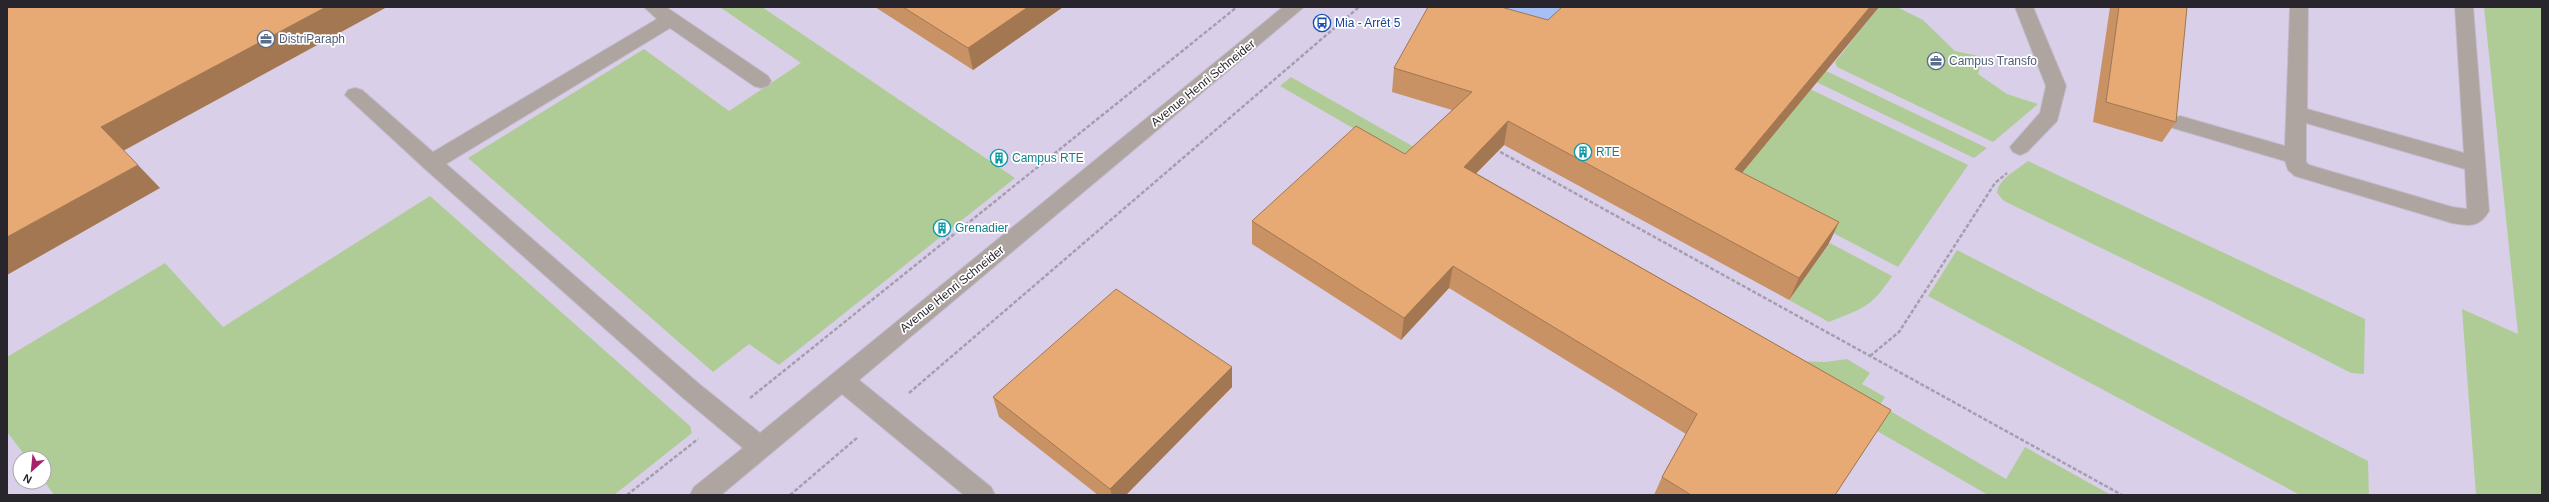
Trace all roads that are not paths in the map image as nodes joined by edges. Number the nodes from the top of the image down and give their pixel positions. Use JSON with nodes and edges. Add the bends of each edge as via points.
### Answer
{"nodes":[{"id":1,"x":653,"y":7,"type":"edge"},
{"id":2,"x":1295,"y":7,"type":"edge"},
{"id":3,"x":2024,"y":7,"type":"edge"},
{"id":4,"x":2299,"y":7,"type":"edge"},
{"id":5,"x":2464,"y":7,"type":"edge"},
{"id":6,"x":670,"y":19,"type":"junction"},
{"id":7,"x":761,"y":81,"type":"dead end"},
{"id":8,"x":355,"y":95,"type":"dead end"},
{"id":9,"x":2296,"y":113,"type":"junction"},
{"id":10,"x":2180,"y":123,"type":"dead end"},
{"id":11,"x":2020,"y":147,"type":"dead end"},
{"id":12,"x":2295,"y":156,"type":"junction"},
{"id":13,"x":431,"y":163,"type":"junction"},
{"id":14,"x":2475,"y":164,"type":"junction"},
{"id":15,"x":842,"y":380,"type":"junction"},
{"id":16,"x":761,"y":448,"type":"junction"},
{"id":17,"x":703,"y":495,"type":"edge"},
{"id":18,"x":982,"y":495,"type":"edge"}],
"edges":[{"from":1,"to":6,"type":"street"},
{"from":2,"to":15,"type":"street","name":"Avenue Henri Schneider"},
{"from":3,"to":11,"type":"street","via":[[2056,86],[2050,116]]},
{"from":4,"to":9,"type":"street"},
{"from":5,"to":14,"type":"street"},
{"from":6,"to":7,"type":"street"},
{"from":6,"to":13,"type":"street"},
{"from":8,"to":13,"type":"street"},
{"from":9,"to":12,"type":"street"},
{"from":9,"to":14,"type":"street"},
{"from":10,"to":12,"type":"street"},
{"from":12,"to":14,"type":"street","via":[[2295,165],[2302,171],[2452,215],[2472,218],[2478,211]]},
{"from":13,"to":16,"type":"street","via":[[724,419]]},
{"from":15,"to":16,"type":"street","name":"Avenue Henri Schneider"},
{"from":15,"to":18,"type":"street"},
{"from":16,"to":17,"type":"street","name":"Avenue Henri Schneider"}]}
